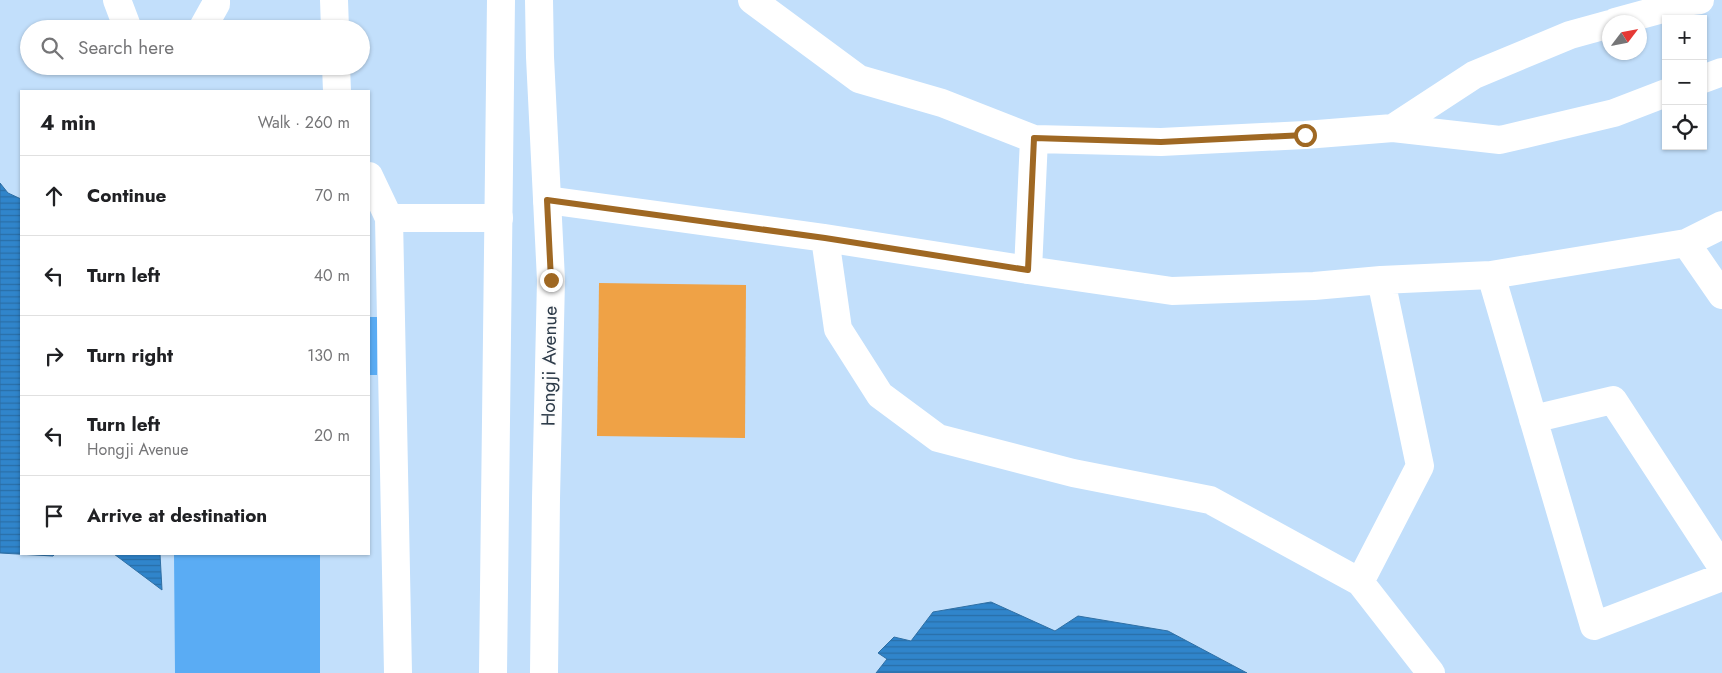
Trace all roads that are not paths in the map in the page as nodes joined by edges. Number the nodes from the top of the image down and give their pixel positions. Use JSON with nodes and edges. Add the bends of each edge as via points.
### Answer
{"nodes":[{"id":1,"x":117,"y":0,"type":"edge"},
{"id":2,"x":216,"y":0,"type":"edge"},
{"id":3,"x":334,"y":0,"type":"edge"},
{"id":4,"x":501,"y":0,"type":"edge"},
{"id":5,"x":539,"y":0,"type":"edge"},
{"id":6,"x":752,"y":0,"type":"edge"},
{"id":7,"x":1700,"y":0,"type":"edge"},
{"id":8,"x":1642,"y":15,"type":"edge"},
{"id":9,"x":125,"y":20,"type":"edge"},
{"id":10,"x":207,"y":20,"type":"edge"},
{"id":11,"x":335,"y":20,"type":"edge"},
{"id":12,"x":1602,"y":26,"type":"edge"},
{"id":13,"x":1722,"y":72,"type":"edge"},
{"id":14,"x":336,"y":75,"type":"edge"},
{"id":15,"x":1707,"y":78,"type":"edge"},
{"id":16,"x":336,"y":90,"type":"edge"},
{"id":17,"x":1662,"y":95,"type":"edge"},
{"id":18,"x":1393,"y":128,"type":"junction"},
{"id":19,"x":1034,"y":138,"type":"junction"},
{"id":20,"x":370,"y":178,"type":"edge"},
{"id":21,"x":547,"y":200,"type":"junction"},
{"id":22,"x":390,"y":218,"type":"junction"},
{"id":23,"x":498,"y":218,"type":"junction"},
{"id":24,"x":1722,"y":225,"type":"edge"},
{"id":25,"x":825,"y":238,"type":"junction"},
{"id":26,"x":1686,"y":243,"type":"junction"},
{"id":27,"x":1028,"y":270,"type":"junction"},
{"id":28,"x":1491,"y":275,"type":"junction"},
{"id":29,"x":1381,"y":280,"type":"junction"},
{"id":30,"x":1722,"y":295,"type":"edge"},
{"id":31,"x":1533,"y":419,"type":"junction"},
{"id":32,"x":1722,"y":567,"type":"edge"},
{"id":33,"x":1722,"y":577,"type":"edge"},
{"id":34,"x":1360,"y":582,"type":"junction"},
{"id":35,"x":398,"y":673,"type":"edge"},
{"id":36,"x":493,"y":673,"type":"edge"},
{"id":37,"x":544,"y":673,"type":"edge"},
{"id":38,"x":1431,"y":673,"type":"edge"}],
"edges":[{"from":1,"to":9,"type":"street"},
{"from":2,"to":10,"type":"street"},
{"from":3,"to":11,"type":"street"},
{"from":4,"to":23,"type":"street"},
{"from":5,"to":21,"type":"street","name":"Hongji Avenue"},
{"from":6,"to":19,"type":"street","via":[[859,79],[942,103]]},
{"from":7,"to":8,"type":"street"},
{"from":12,"to":18,"type":"street","via":[[1570,35],[1474,76]]},
{"from":13,"to":15,"type":"street"},
{"from":14,"to":16,"type":"street"},
{"from":17,"to":18,"type":"street","via":[[1614,113],[1500,140]]},
{"from":18,"to":19,"type":"street","via":[[1161,142]]},
{"from":19,"to":27,"type":"street"},
{"from":20,"to":22,"type":"street"},
{"from":21,"to":25,"type":"street"},
{"from":21,"to":37,"type":"street","name":"Hongji Avenue","via":[[551,280]]},
{"from":22,"to":23,"type":"street"},
{"from":22,"to":35,"type":"street"},
{"from":23,"to":36,"type":"street"},
{"from":24,"to":26,"type":"street"},
{"from":25,"to":27,"type":"street"},
{"from":25,"to":34,"type":"street","via":[[838,328],[880,395],[938,438],[1073,473],[1210,500]]},
{"from":26,"to":28,"type":"street"},
{"from":26,"to":30,"type":"street"},
{"from":27,"to":29,"type":"street","via":[[1172,290],[1314,286]]},
{"from":28,"to":29,"type":"street"},
{"from":28,"to":31,"type":"street"},
{"from":29,"to":34,"type":"street","via":[[1420,466]]},
{"from":31,"to":32,"type":"street","via":[[1613,400]]},
{"from":31,"to":33,"type":"street","via":[[1594,626]]},
{"from":34,"to":38,"type":"street"}]}
